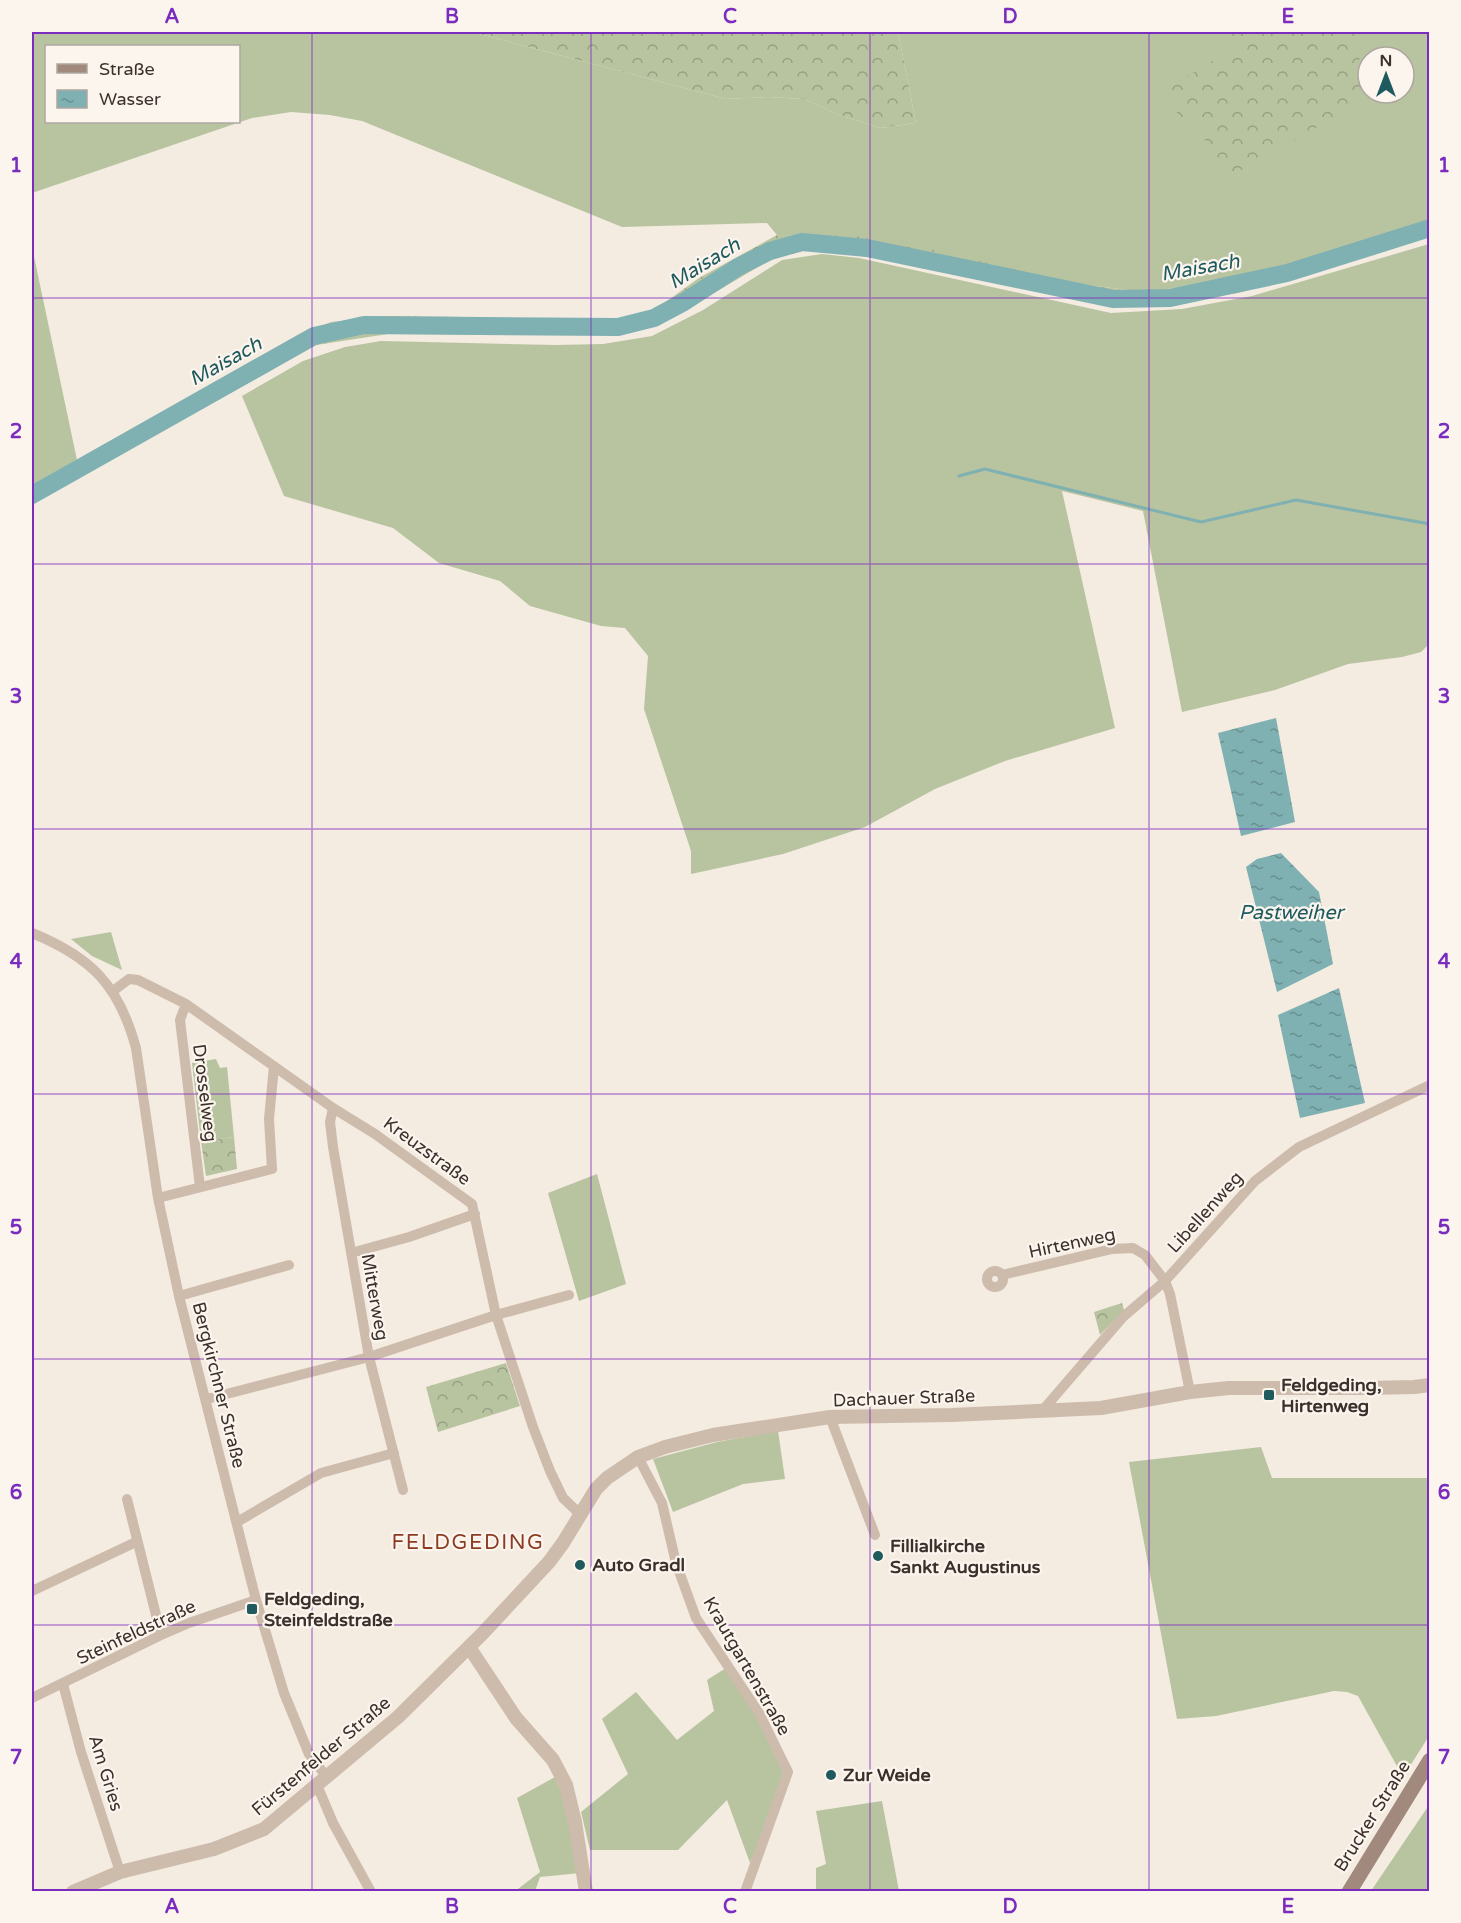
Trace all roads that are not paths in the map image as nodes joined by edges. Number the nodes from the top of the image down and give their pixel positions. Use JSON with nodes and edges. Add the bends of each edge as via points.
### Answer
{"nodes":[{"id":1,"x":32,"y":933,"type":"edge"},
{"id":2,"x":113,"y":991,"type":"junction"},
{"id":3,"x":186,"y":1004,"type":"junction"},
{"id":4,"x":274,"y":1066,"type":"junction"},
{"id":5,"x":1430,"y":1085,"type":"edge"},
{"id":6,"x":333,"y":1108,"type":"junction"},
{"id":7,"x":201,"y":1187,"type":"junction"},
{"id":8,"x":159,"y":1198,"type":"junction"},
{"id":9,"x":475,"y":1214,"type":"junction"},
{"id":10,"x":351,"y":1253,"type":"junction"},
{"id":11,"x":289,"y":1265,"type":"dead end"},
{"id":12,"x":1002,"y":1275,"type":"dead end"},
{"id":13,"x":1165,"y":1281,"type":"junction"},
{"id":14,"x":569,"y":1295,"type":"dead end"},
{"id":15,"x":179,"y":1296,"type":"junction"},
{"id":16,"x":496,"y":1315,"type":"junction"},
{"id":17,"x":369,"y":1357,"type":"junction"},
{"id":18,"x":1430,"y":1385,"type":"edge"},
{"id":19,"x":1190,"y":1392,"type":"junction"},
{"id":20,"x":207,"y":1399,"type":"junction"},
{"id":21,"x":1042,"y":1412,"type":"junction"},
{"id":22,"x":830,"y":1417,"type":"junction"},
{"id":23,"x":394,"y":1453,"type":"junction"},
{"id":24,"x":638,"y":1457,"type":"junction"},
{"id":25,"x":403,"y":1490,"type":"dead end"},
{"id":26,"x":127,"y":1499,"type":"dead end"},
{"id":27,"x":580,"y":1514,"type":"junction"},
{"id":28,"x":237,"y":1522,"type":"junction"},
{"id":29,"x":875,"y":1535,"type":"dead end"},
{"id":30,"x":136,"y":1542,"type":"junction"},
{"id":31,"x":32,"y":1591,"type":"edge"},
{"id":32,"x":256,"y":1600,"type":"junction"},
{"id":33,"x":161,"y":1635,"type":"junction"},
{"id":34,"x":469,"y":1647,"type":"junction"},
{"id":35,"x":63,"y":1684,"type":"junction"},
{"id":36,"x":32,"y":1698,"type":"edge"},
{"id":37,"x":1430,"y":1760,"type":"edge"},
{"id":38,"x":322,"y":1780,"type":"junction"},
{"id":39,"x":120,"y":1872,"type":"junction"},
{"id":40,"x":73,"y":1892,"type":"edge"},
{"id":41,"x":371,"y":1892,"type":"edge"},
{"id":42,"x":586,"y":1892,"type":"edge"},
{"id":43,"x":745,"y":1892,"type":"edge"},
{"id":44,"x":1349,"y":1892,"type":"edge"}],
"edges":[{"from":1,"to":2,"type":"street","name":"Bergkirchner Straße","via":[[72,952]]},
{"from":2,"to":3,"type":"street","name":"Kreuzstraße","via":[[129,979],[138,980]]},
{"from":2,"to":8,"type":"street","name":"Bergkirchner Straße","via":[[136,1048]]},
{"from":3,"to":4,"type":"street","name":"Kreuzstraße"},
{"from":3,"to":7,"type":"street","name":"Drosselweg","via":[[180,1020]]},
{"from":4,"to":6,"type":"street","name":"Kreuzstraße"},
{"from":4,"to":7,"type":"street","via":[[269,1119],[272,1169]]},
{"from":5,"to":13,"type":"street","name":"Libellenweg","via":[[1299,1147],[1255,1180]]},
{"from":6,"to":9,"type":"street","name":"Kreuzstraße","via":[[472,1204]]},
{"from":6,"to":10,"type":"street","name":"Mitterweg","via":[[331,1131]]},
{"from":7,"to":8,"type":"street"},
{"from":8,"to":15,"type":"street","name":"Bergkirchner Straße"},
{"from":9,"to":10,"type":"street"},
{"from":9,"to":16,"type":"street","name":"Kreuzstraße"},
{"from":10,"to":17,"type":"street","name":"Mitterweg"},
{"from":11,"to":15,"type":"street"},
{"from":12,"to":13,"type":"street","name":"Hirtenweg","via":[[1112,1249],[1133,1248],[1145,1255]]},
{"from":13,"to":19,"type":"street","name":"Hirtenweg"},
{"from":13,"to":21,"type":"street","name":"Libellenweg","via":[[1123,1317]]},
{"from":14,"to":16,"type":"street"},
{"from":15,"to":20,"type":"street","name":"Bergkirchner Straße"},
{"from":16,"to":17,"type":"street"},
{"from":16,"to":27,"type":"street","name":"Kreuzstraße","via":[[550,1471],[563,1498]]},
{"from":17,"to":20,"type":"street"},
{"from":17,"to":23,"type":"street","name":"Mitterweg"},
{"from":18,"to":19,"type":"street","name":"Dachauer Straße"},
{"from":19,"to":21,"type":"street","name":"Dachauer Straße","via":[[1101,1408]]},
{"from":20,"to":28,"type":"street","name":"Bergkirchner Straße"},
{"from":21,"to":22,"type":"street","name":"Dachauer Straße"},
{"from":22,"to":24,"type":"street","name":"Dachauer Straße","via":[[713,1436]]},
{"from":22,"to":29,"type":"street"},
{"from":23,"to":25,"type":"street","name":"Mitterweg"},
{"from":23,"to":28,"type":"street","via":[[321,1473]]},
{"from":24,"to":27,"type":"street","name":"Dachauer Straße","via":[[607,1478]]},
{"from":24,"to":43,"type":"street","name":"Krautgartenstraße","via":[[662,1503],[676,1563],[696,1618],[759,1713],[788,1772]]},
{"from":26,"to":30,"type":"street"},
{"from":27,"to":34,"type":"street","name":"Dachauer Straße","via":[[549,1562]]},
{"from":28,"to":32,"type":"street","name":"Bergkirchner Straße"},
{"from":30,"to":31,"type":"street"},
{"from":30,"to":33,"type":"street"},
{"from":32,"to":33,"type":"street","name":"Steinfeldstraße"},
{"from":32,"to":38,"type":"street","name":"Bergkirchner Straße","via":[[284,1693]]},
{"from":33,"to":35,"type":"street","name":"Steinfeldstraße"},
{"from":34,"to":38,"type":"street","name":"Fürstenfelder Straße","via":[[398,1717]]},
{"from":34,"to":42,"type":"street","via":[[516,1718],[553,1760],[566,1785]]},
{"from":35,"to":36,"type":"street","name":"Steinfeldstraße"},
{"from":35,"to":39,"type":"street","name":"Am Gries"},
{"from":37,"to":44,"type":"main road","name":"Brucker Straße"},
{"from":38,"to":39,"type":"street","name":"Fürstenfelder Straße","via":[[264,1829],[214,1849]]},
{"from":38,"to":41,"type":"street","name":"Bergkirchner Straße","via":[[333,1823]]},
{"from":39,"to":40,"type":"street","name":"Fürstenfelder Straße"}]}
